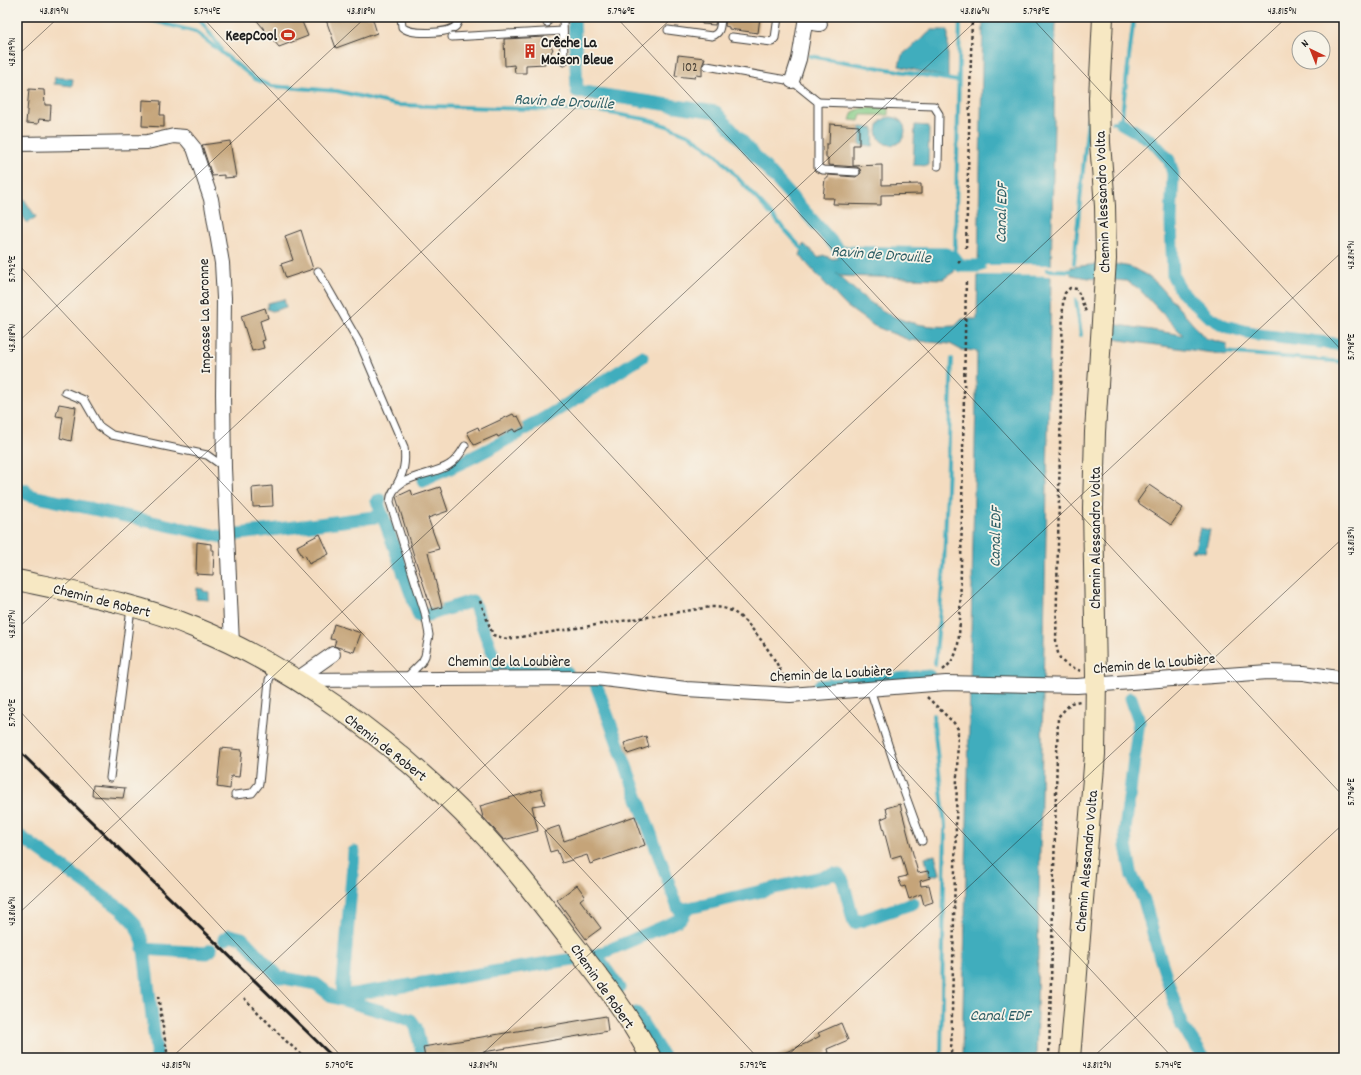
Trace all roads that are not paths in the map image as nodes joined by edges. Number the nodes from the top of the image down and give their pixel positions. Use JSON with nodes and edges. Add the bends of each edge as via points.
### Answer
{"nodes":[{"id":1,"x":400,"y":17,"type":"edge"},
{"id":2,"x":460,"y":17,"type":"edge"},
{"id":3,"x":563,"y":17,"type":"edge"},
{"id":4,"x":721,"y":17,"type":"edge"},
{"id":5,"x":778,"y":17,"type":"edge"},
{"id":6,"x":1103,"y":17,"type":"edge"},
{"id":7,"x":806,"y":19,"type":"edge"},
{"id":8,"x":820,"y":24,"type":"dead end"},
{"id":9,"x":668,"y":30,"type":"dead end"},
{"id":10,"x":563,"y":31,"type":"junction"},
{"id":11,"x":732,"y":36,"type":"dead end"},
{"id":12,"x":452,"y":37,"type":"dead end"},
{"id":13,"x":564,"y":62,"type":"dead end"},
{"id":14,"x":707,"y":66,"type":"dead end"},
{"id":15,"x":792,"y":81,"type":"junction"},
{"id":16,"x":818,"y":102,"type":"junction"},
{"id":17,"x":17,"y":144,"type":"edge"},
{"id":18,"x":938,"y":166,"type":"dead end"},
{"id":19,"x":856,"y":172,"type":"dead end"},
{"id":20,"x":318,"y":271,"type":"dead end"},
{"id":21,"x":65,"y":392,"type":"dead end"},
{"id":22,"x":465,"y":446,"type":"dead end"},
{"id":23,"x":224,"y":468,"type":"junction"},
{"id":24,"x":393,"y":492,"type":"junction"},
{"id":25,"x":17,"y":580,"type":"edge"},
{"id":26,"x":132,"y":605,"type":"junction"},
{"id":27,"x":232,"y":644,"type":"junction"},
{"id":28,"x":333,"y":654,"type":"dead end"},
{"id":29,"x":275,"y":667,"type":"junction"},
{"id":30,"x":1344,"y":679,"type":"edge"},
{"id":31,"x":296,"y":680,"type":"junction"},
{"id":32,"x":404,"y":680,"type":"junction"},
{"id":33,"x":1096,"y":686,"type":"junction"},
{"id":34,"x":870,"y":689,"type":"junction"},
{"id":35,"x":110,"y":778,"type":"dead end"},
{"id":36,"x":235,"y":795,"type":"dead end"},
{"id":37,"x":922,"y":841,"type":"dead end"},
{"id":38,"x":651,"y":1058,"type":"edge"},
{"id":39,"x":1070,"y":1058,"type":"edge"}],
"edges":[{"from":1,"to":2,"type":"lane","via":[[402,27],[411,33],[450,29],[457,24]]},
{"from":3,"to":10,"type":"lane"},
{"from":4,"to":9,"type":"lane","via":[[719,31],[712,36]]},
{"from":5,"to":11,"type":"lane","via":[[772,42]]},
{"from":6,"to":33,"type":"main road","name":"Chemin Alessandro Volta","via":[[1099,98],[1106,259],[1093,508]]},
{"from":7,"to":8,"type":"street"},
{"from":7,"to":15,"type":"street"},
{"from":10,"to":12,"type":"lane"},
{"from":10,"to":13,"type":"lane"},
{"from":14,"to":15,"type":"lane"},
{"from":15,"to":16,"type":"lane"},
{"from":16,"to":18,"type":"lane","via":[[934,106],[939,114]]},
{"from":16,"to":19,"type":"lane","via":[[818,168]]},
{"from":17,"to":23,"type":"street","name":"Impasse La Baronne","via":[[147,142],[174,136],[185,137],[194,148],[211,199],[222,263]]},
{"from":20,"to":24,"type":"lane","via":[[361,346],[404,447],[405,465]]},
{"from":21,"to":23,"type":"lane","via":[[84,400],[99,426],[112,435],[207,455]]},
{"from":22,"to":24,"type":"lane","via":[[449,465],[406,480]]},
{"from":23,"to":27,"type":"street","name":"Impasse La Baronne"},
{"from":24,"to":32,"type":"lane","via":[[390,502],[425,613],[429,635],[422,662]]},
{"from":25,"to":26,"type":"main road","name":"Chemin de Robert"},
{"from":26,"to":27,"type":"main road","name":"Chemin de Robert","via":[[197,628]]},
{"from":26,"to":35,"type":"lane"},
{"from":27,"to":29,"type":"main road","name":"Chemin de Robert"},
{"from":28,"to":31,"type":"street"},
{"from":29,"to":31,"type":"main road","name":"Chemin de Robert"},
{"from":29,"to":36,"type":"lane","via":[[269,680],[259,784],[252,793]]},
{"from":30,"to":33,"type":"street","name":"Chemin de la Loubière","via":[[1268,672]]},
{"from":31,"to":32,"type":"street","name":"Chemin de la Loubière"},
{"from":31,"to":38,"type":"main road","name":"Chemin de Robert","via":[[378,737],[464,813],[513,867],[596,973]]},
{"from":32,"to":34,"type":"street","name":"Chemin de la Loubière","via":[[596,678],[692,690],[787,695]]},
{"from":33,"to":34,"type":"street","name":"Chemin de la Loubière","via":[[946,683]]},
{"from":33,"to":39,"type":"main road","name":"Chemin Alessandro Volta","via":[[1095,754]]},
{"from":34,"to":37,"type":"lane"}]}
